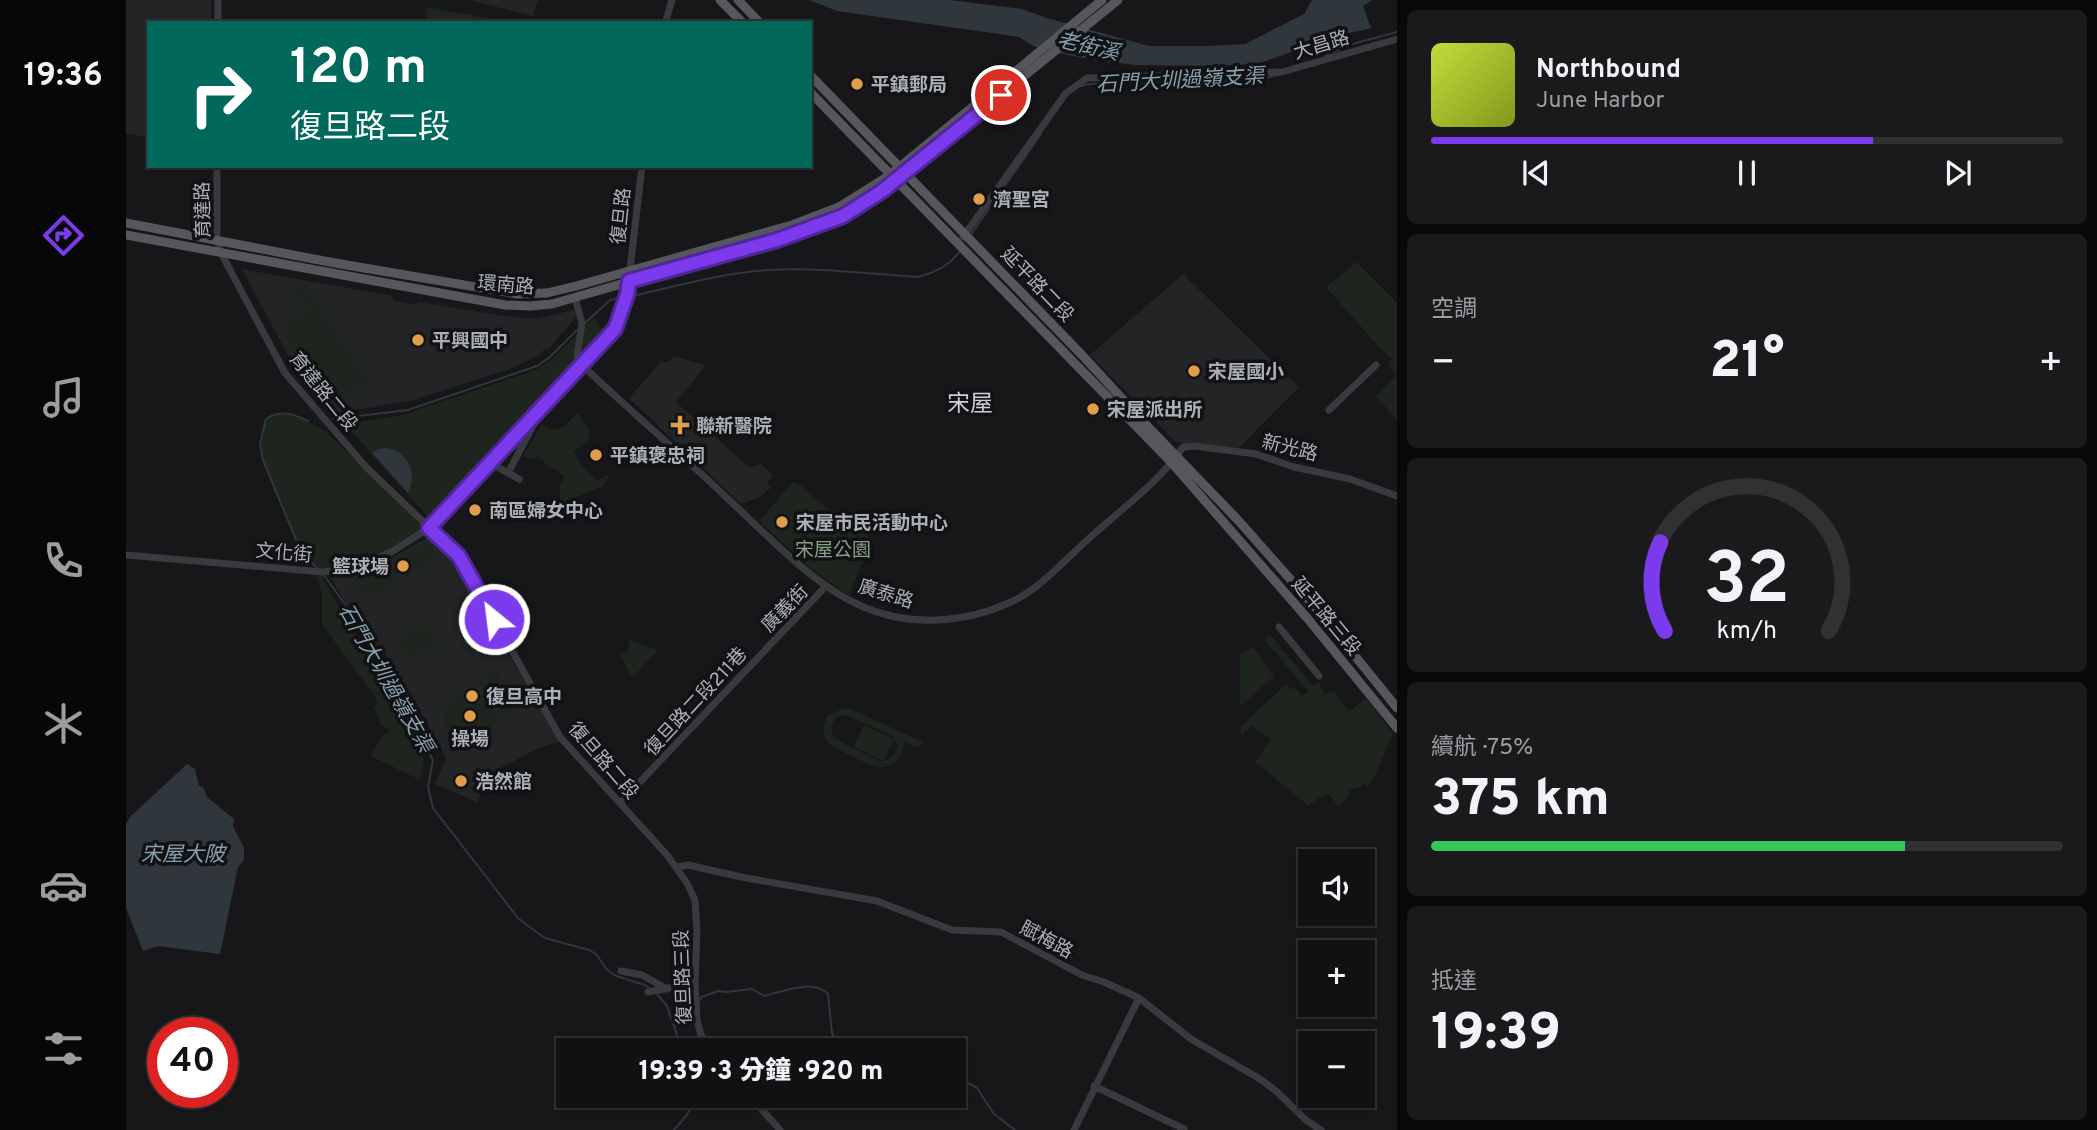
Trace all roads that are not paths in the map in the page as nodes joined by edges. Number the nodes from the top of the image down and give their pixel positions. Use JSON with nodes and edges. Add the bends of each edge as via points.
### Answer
{"nodes":[{"id":1,"x":218,"y":0,"type":"edge"},
{"id":2,"x":672,"y":0,"type":"edge"},
{"id":3,"x":720,"y":0,"type":"edge"},
{"id":4,"x":738,"y":0,"type":"edge"},
{"id":5,"x":1118,"y":0,"type":"edge"},
{"id":6,"x":1098,"y":3,"type":"edge"},
{"id":7,"x":218,"y":21,"type":"edge"},
{"id":8,"x":666,"y":21,"type":"edge"},
{"id":9,"x":741,"y":21,"type":"edge"},
{"id":10,"x":758,"y":21,"type":"edge"},
{"id":11,"x":1395,"y":39,"type":"edge"},
{"id":12,"x":1038,"y":60,"type":"junction"},
{"id":13,"x":812,"y":77,"type":"edge"},
{"id":14,"x":812,"y":94,"type":"edge"},
{"id":15,"x":217,"y":168,"type":"edge"},
{"id":16,"x":642,"y":168,"type":"edge"},
{"id":17,"x":902,"y":170,"type":"junction"},
{"id":18,"x":892,"y":178,"type":"junction"},
{"id":19,"x":126,"y":223,"type":"edge"},
{"id":20,"x":966,"y":234,"type":"junction"},
{"id":21,"x":126,"y":235,"type":"edge"},
{"id":22,"x":217,"y":241,"type":"junction"},
{"id":23,"x":958,"y":243,"type":"junction"},
{"id":24,"x":221,"y":253,"type":"junction"},
{"id":25,"x":631,"y":269,"type":"junction"},
{"id":26,"x":410,"y":276,"type":"junction"},
{"id":27,"x":629,"y":281,"type":"junction"},
{"id":28,"x":409,"y":288,"type":"junction"},
{"id":29,"x":575,"y":298,"type":"junction"},
{"id":30,"x":582,"y":365,"type":"junction"},
{"id":31,"x":1377,"y":365,"type":"dead end"},
{"id":32,"x":541,"y":410,"type":"junction"},
{"id":33,"x":1329,"y":410,"type":"dead end"},
{"id":34,"x":1174,"y":459,"type":"junction"},
{"id":35,"x":490,"y":463,"type":"junction"},
{"id":36,"x":508,"y":472,"type":"junction"},
{"id":37,"x":519,"y":479,"type":"dead end"},
{"id":38,"x":1397,"y":496,"type":"edge"},
{"id":39,"x":1237,"y":519,"type":"joint"},
{"id":40,"x":1229,"y":527,"type":"joint"},
{"id":41,"x":429,"y":528,"type":"junction"},
{"id":42,"x":126,"y":555,"type":"edge"},
{"id":43,"x":826,"y":586,"type":"junction"},
{"id":44,"x":1279,"y":627,"type":"dead end"},
{"id":45,"x":763,"y":650,"type":"joint"},
{"id":46,"x":1319,"y":676,"type":"dead end"},
{"id":47,"x":1397,"y":708,"type":"edge"},
{"id":48,"x":1397,"y":728,"type":"edge"},
{"id":49,"x":620,"y":803,"type":"junction"},
{"id":50,"x":676,"y":867,"type":"junction"},
{"id":51,"x":695,"y":900,"type":"joint"},
{"id":52,"x":621,"y":971,"type":"dead end"},
{"id":53,"x":695,"y":983,"type":"junction"},
{"id":54,"x":667,"y":989,"type":"junction"},
{"id":55,"x":651,"y":991,"type":"dead end"},
{"id":56,"x":1139,"y":998,"type":"junction"},
{"id":57,"x":703,"y":1038,"type":"edge"},
{"id":58,"x":1094,"y":1086,"type":"junction"},
{"id":59,"x":761,"y":1108,"type":"edge"},
{"id":60,"x":1184,"y":1129,"type":"edge"},
{"id":61,"x":780,"y":1130,"type":"edge"},
{"id":62,"x":1074,"y":1130,"type":"edge"},
{"id":63,"x":1321,"y":1130,"type":"edge"}],
"edges":[{"from":1,"to":7,"type":"street"},
{"from":2,"to":8,"type":"street"},
{"from":3,"to":9,"type":"main road"},
{"from":4,"to":10,"type":"main road"},
{"from":5,"to":12,"type":"main road"},
{"from":6,"to":12,"type":"main road"},
{"from":11,"to":20,"type":"street","name":"大昌路","via":[[1282,72],[1087,78],[1066,93]]},
{"from":12,"to":17,"type":"main road","name":"環南路"},
{"from":13,"to":17,"type":"main road","name":"延平路二段"},
{"from":14,"to":18,"type":"main road","name":"延平路二段"},
{"from":15,"to":22,"type":"street","name":"育達路"},
{"from":16,"to":25,"type":"street","name":"復旦路"},
{"from":17,"to":18,"type":"main road","name":"環南路"},
{"from":17,"to":20,"type":"main road","name":"延平路二段"},
{"from":18,"to":23,"type":"main road","name":"延平路二段"},
{"from":18,"to":25,"type":"main road","name":"環南路","via":[[839,207],[792,225]]},
{"from":18,"to":27,"type":"main road","name":"環南路","via":[[843,216]]},
{"from":19,"to":22,"type":"main road","name":"環南路"},
{"from":20,"to":23,"type":"street","name":"大昌路"},
{"from":20,"to":34,"type":"main road","name":"延平路二段"},
{"from":21,"to":24,"type":"main road","name":"環南路"},
{"from":22,"to":24,"type":"street","name":"育達路"},
{"from":22,"to":26,"type":"main road","name":"環南路"},
{"from":23,"to":34,"type":"main road","name":"延平路二段"},
{"from":24,"to":28,"type":"main road","name":"環南路"},
{"from":24,"to":41,"type":"street","name":"育達路二段","via":[[285,373],[365,466]]},
{"from":25,"to":26,"type":"main road","name":"環南路","via":[[547,293],[525,294]]},
{"from":25,"to":27,"type":"street"},
{"from":26,"to":28,"type":"main road"},
{"from":27,"to":29,"type":"main road","name":"環南路"},
{"from":27,"to":30,"type":"street","via":[[615,329]]},
{"from":28,"to":29,"type":"main road","name":"環南路","via":[[518,306]]},
{"from":29,"to":30,"type":"street","via":[[582,323],[578,356]]},
{"from":30,"to":32,"type":"street"},
{"from":30,"to":43,"type":"street","name":"廣泰路"},
{"from":31,"to":33,"type":"street"},
{"from":32,"to":35,"type":"street"},
{"from":32,"to":36,"type":"street"},
{"from":34,"to":38,"type":"street","name":"新光路","via":[[1182,447],[1194,446],[1256,454]]},
{"from":34,"to":39,"type":"main road","name":"延平路二段"},
{"from":34,"to":40,"type":"main road","name":"延平路二段"},
{"from":34,"to":43,"type":"street","name":"廣泰路","via":[[1046,577],[1017,599],[982,613],[952,620],[901,617],[857,604]]},
{"from":35,"to":36,"type":"street"},
{"from":35,"to":41,"type":"street"},
{"from":36,"to":37,"type":"street"},
{"from":39,"to":47,"type":"main road","name":"延平路三段"},
{"from":40,"to":48,"type":"main road","name":"延平路三段"},
{"from":41,"to":42,"type":"street","name":"文化街","via":[[393,551],[344,570]]},
{"from":41,"to":49,"type":"street","name":"復旦路二段","via":[[459,556],[560,737]]},
{"from":43,"to":45,"type":"street","name":"廣義街"},
{"from":44,"to":46,"type":"street"},
{"from":45,"to":49,"type":"street","name":"復旦路二段211巷"},
{"from":49,"to":50,"type":"street","name":"復旦路二段"},
{"from":50,"to":51,"type":"street","name":"復旦路二段"},
{"from":50,"to":56,"type":"street","name":"賦梅路","via":[[688,865],[877,901],[952,930],[1001,932],[1082,975]]},
{"from":51,"to":53,"type":"street","name":"復旦路三段"},
{"from":52,"to":54,"type":"street","via":[[642,975]]},
{"from":53,"to":54,"type":"street"},
{"from":53,"to":57,"type":"street","name":"復旦路三段"},
{"from":54,"to":55,"type":"street"},
{"from":56,"to":58,"type":"street"},
{"from":56,"to":63,"type":"street","name":"賦梅路","via":[[1191,1039],[1260,1079]]},
{"from":58,"to":60,"type":"street"},
{"from":58,"to":62,"type":"street"},
{"from":59,"to":61,"type":"street"}]}
